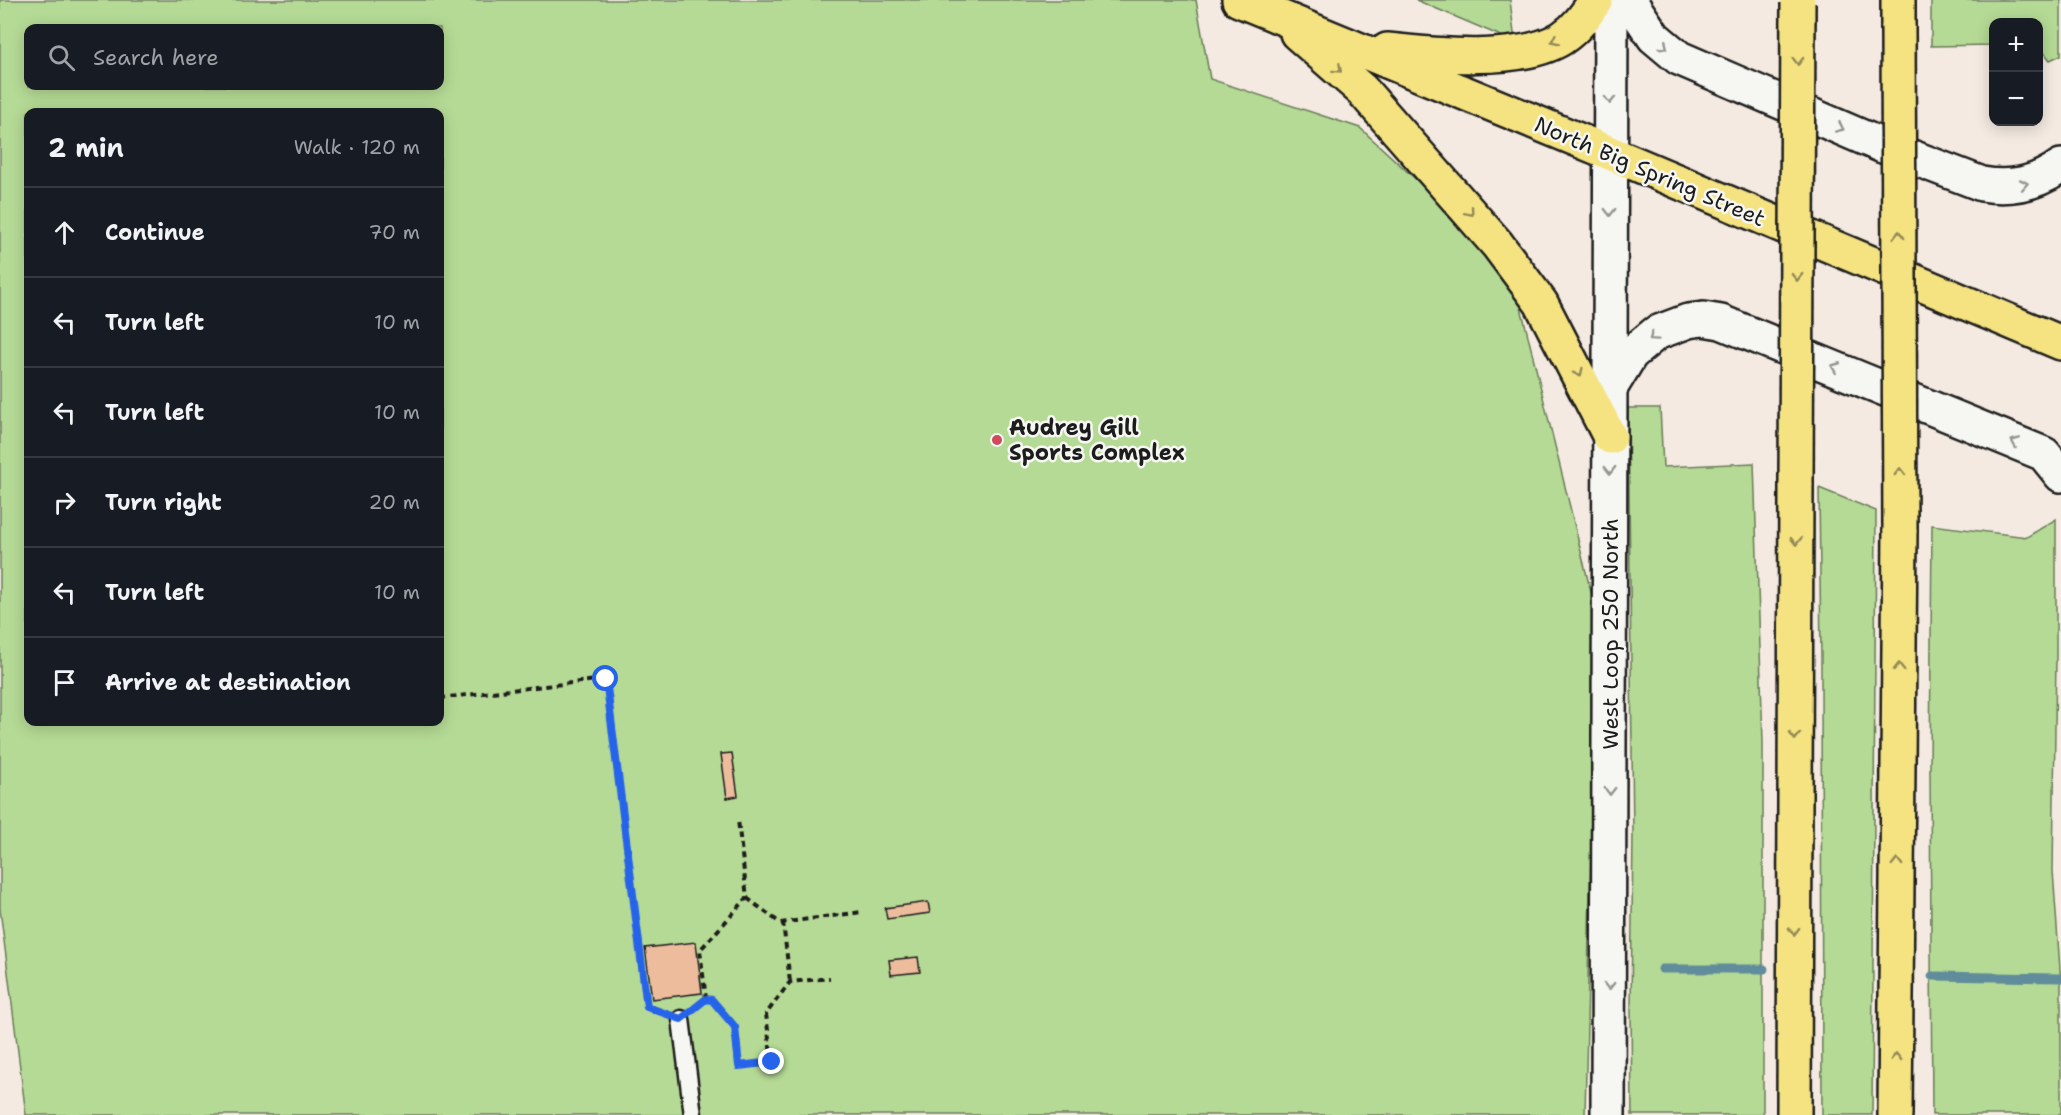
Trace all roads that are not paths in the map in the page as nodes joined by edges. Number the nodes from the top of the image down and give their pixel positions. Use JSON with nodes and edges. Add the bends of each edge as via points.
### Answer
{"nodes":[{"id":1,"x":1239,"y":0,"type":"edge"},
{"id":2,"x":1596,"y":0,"type":"edge"},
{"id":3,"x":1611,"y":0,"type":"edge"},
{"id":4,"x":1629,"y":0,"type":"edge"},
{"id":5,"x":1798,"y":1,"type":"edge"},
{"id":6,"x":1898,"y":14,"type":"edge"},
{"id":7,"x":1278,"y":16,"type":"junction"},
{"id":8,"x":1352,"y":47,"type":"junction"},
{"id":9,"x":1610,"y":153,"type":"junction"},
{"id":10,"x":2061,"y":166,"type":"edge"},
{"id":11,"x":2061,"y":343,"type":"edge"},
{"id":12,"x":1611,"y":387,"type":"junction"},
{"id":13,"x":1610,"y":437,"type":"junction"},
{"id":14,"x":2061,"y":475,"type":"edge"},
{"id":15,"x":681,"y":1019,"type":"road end"},
{"id":16,"x":693,"y":1115,"type":"edge"},
{"id":17,"x":1608,"y":1115,"type":"edge"},
{"id":18,"x":1794,"y":1115,"type":"edge"},
{"id":19,"x":1895,"y":1115,"type":"edge"}],
"edges":[{"from":1,"to":7,"type":"highway","name":"North Big Spring Street"},
{"from":2,"to":8,"type":"highway","one_way":true,"via":[[1583,20],[1561,39],[1503,55]]},
{"from":3,"to":9,"type":"main road","name":"West Loop 250 North","one_way":true},
{"from":4,"to":10,"type":"main road","one_way":true,"via":[[1654,38],[1679,58],[1905,155],[1998,187],[2029,184]]},
{"from":5,"to":18,"type":"highway","one_way":true,"bridge":true},
{"from":19,"to":6,"type":"highway","one_way":true,"bridge":true,"via":[[1900,530]]},
{"from":7,"to":8,"type":"highway","name":"North Big Spring Street"},
{"from":7,"to":13,"type":"highway","one_way":true,"via":[[1362,90],[1497,244],[1541,303]]},
{"from":8,"to":9,"type":"highway","name":"North Big Spring Street"},
{"from":9,"to":11,"type":"highway","name":"North Big Spring Street"},
{"from":9,"to":12,"type":"main road","name":"West Loop 250 North","one_way":true},
{"from":12,"to":13,"type":"main road","name":"West Loop 250 North"},
{"from":14,"to":12,"type":"main road","one_way":true,"via":[[2044,454],[1721,322],[1688,321],[1656,333],[1631,354]]},
{"from":13,"to":17,"type":"main road","name":"West Loop 250 North","one_way":true},
{"from":15,"to":16,"type":"lane"}]}
